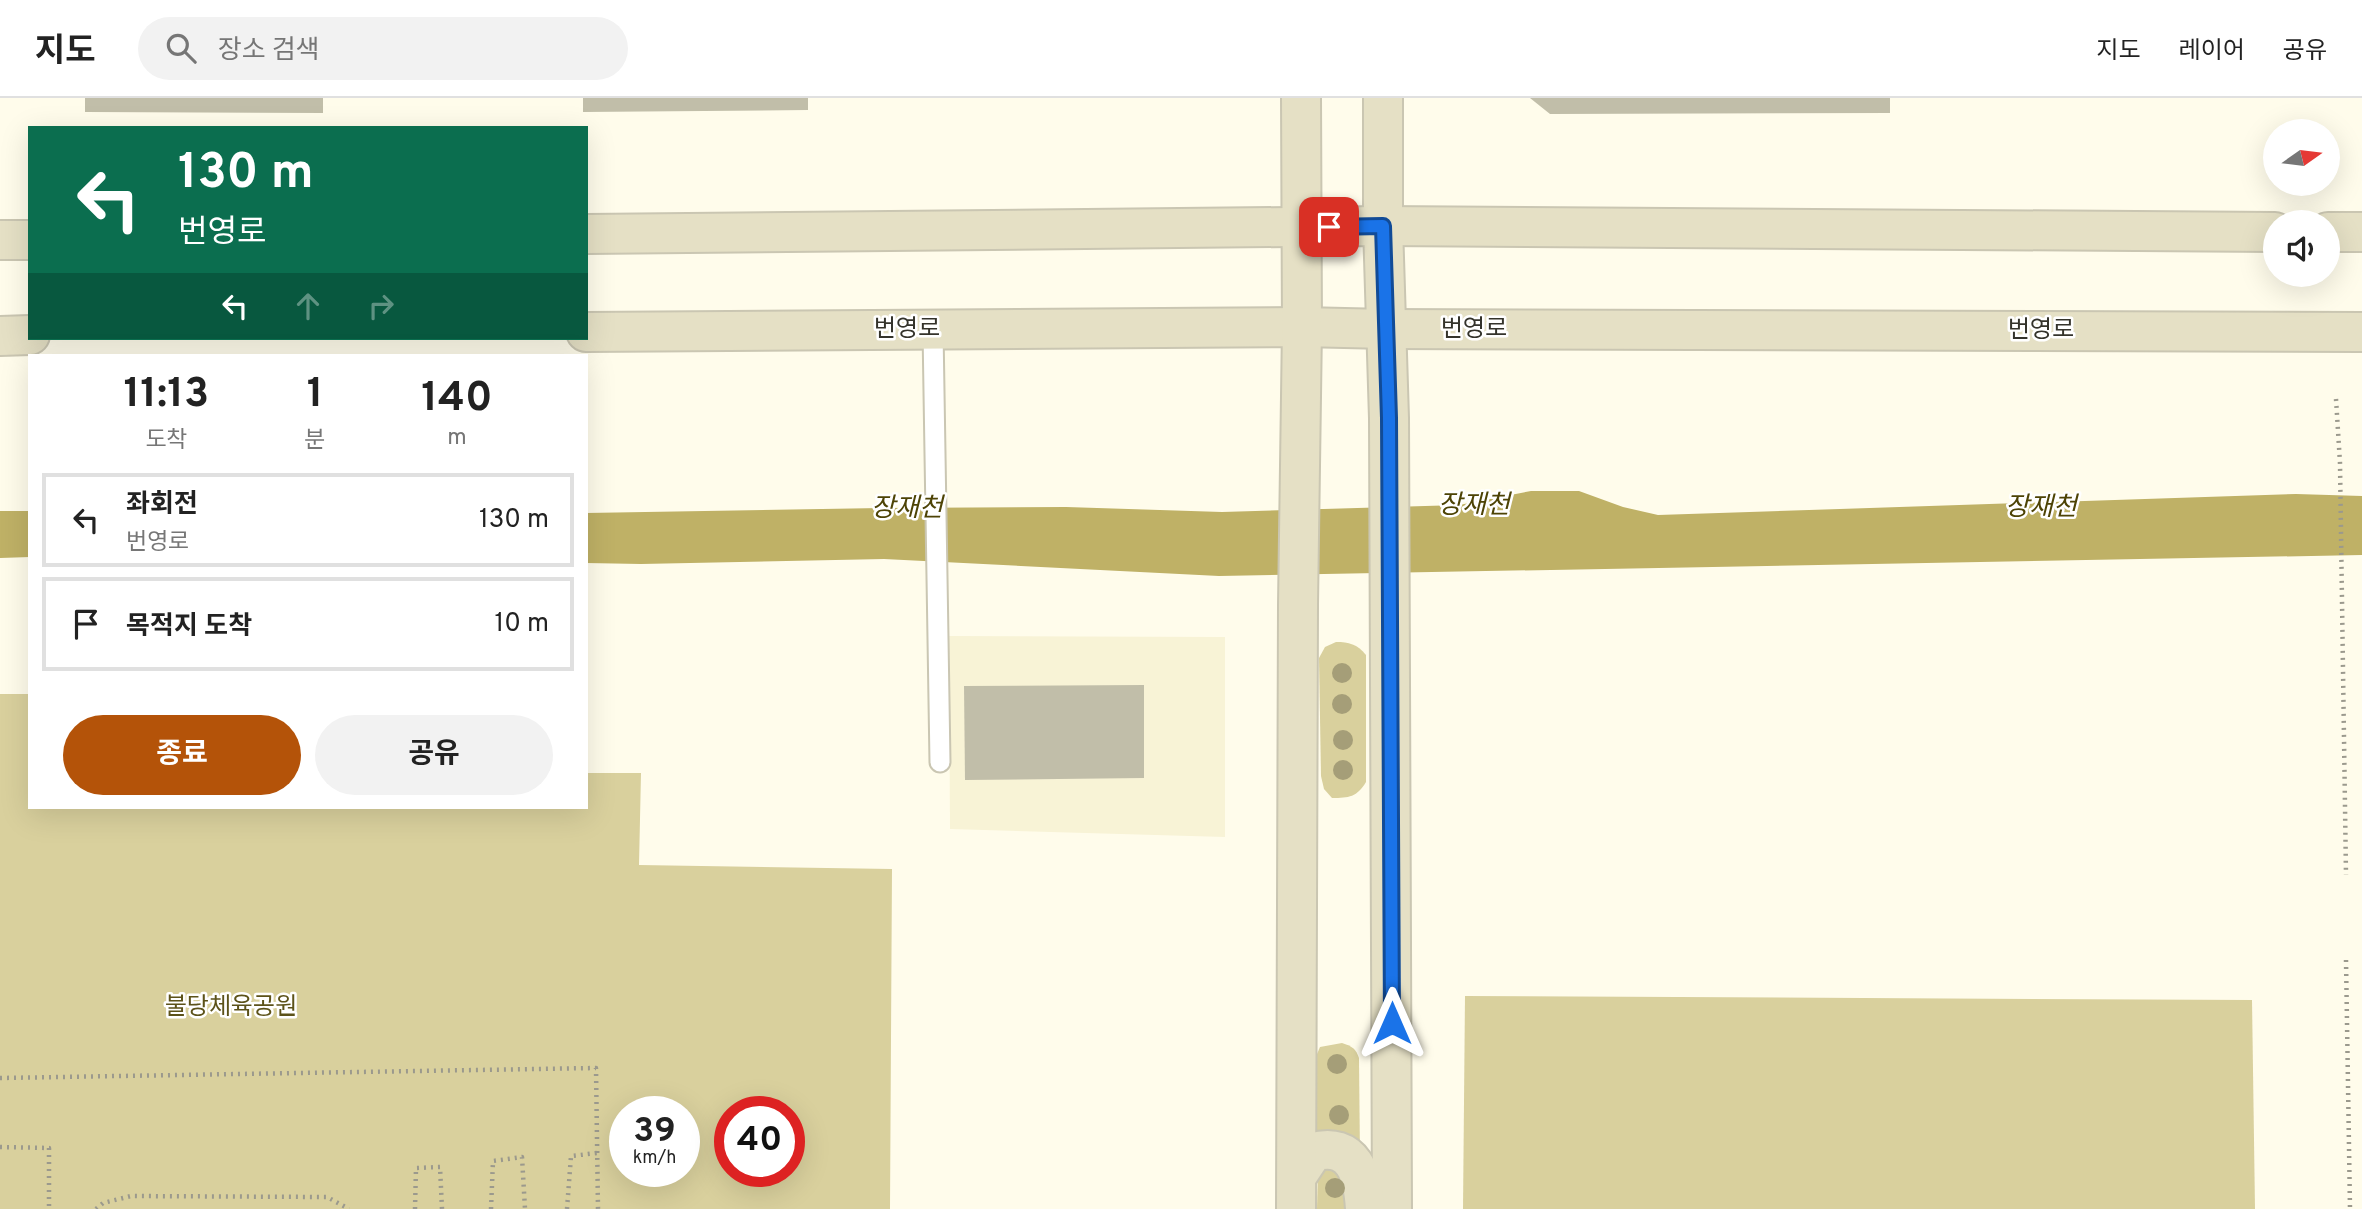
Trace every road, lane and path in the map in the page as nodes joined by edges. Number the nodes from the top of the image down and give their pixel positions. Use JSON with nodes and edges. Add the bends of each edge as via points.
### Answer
{"nodes":[{"id":1,"x":1301,"y":98,"type":"edge"},
{"id":2,"x":1382,"y":98,"type":"edge"},
{"id":3,"x":1383,"y":226,"type":"junction"},
{"id":4,"x":1301,"y":227,"type":"junction"},
{"id":5,"x":2263,"y":232,"type":"edge"},
{"id":6,"x":2340,"y":232,"type":"edge"},
{"id":7,"x":2362,"y":232,"type":"edge"},
{"id":8,"x":588,"y":234,"type":"edge"},
{"id":9,"x":0,"y":240,"type":"edge"},
{"id":10,"x":28,"y":240,"type":"edge"},
{"id":11,"x":1302,"y":327,"type":"junction"},
{"id":12,"x":933,"y":330,"type":"junction"},
{"id":13,"x":1387,"y":330,"type":"junction"},
{"id":14,"x":588,"y":332,"type":"edge"},
{"id":15,"x":2362,"y":332,"type":"edge"},
{"id":16,"x":28,"y":335,"type":"edge"},
{"id":17,"x":0,"y":336,"type":"edge"},
{"id":18,"x":2336,"y":399,"type":"dead end"},
{"id":19,"x":940,"y":762,"type":"dead end"},
{"id":20,"x":2346,"y":876,"type":"dead end"},
{"id":21,"x":2346,"y":960,"type":"dead end"},
{"id":22,"x":0,"y":1078,"type":"edge"},
{"id":23,"x":0,"y":1147,"type":"edge"},
{"id":24,"x":597,"y":1153,"type":"junction"},
{"id":25,"x":1296,"y":1192,"type":"edge"},
{"id":26,"x":49,"y":1209,"type":"edge"},
{"id":27,"x":96,"y":1209,"type":"edge"},
{"id":28,"x":349,"y":1209,"type":"edge"},
{"id":29,"x":415,"y":1209,"type":"edge"},
{"id":30,"x":442,"y":1209,"type":"edge"},
{"id":31,"x":491,"y":1209,"type":"edge"},
{"id":32,"x":525,"y":1209,"type":"edge"},
{"id":33,"x":567,"y":1209,"type":"edge"},
{"id":34,"x":598,"y":1209,"type":"edge"},
{"id":35,"x":1365,"y":1209,"type":"edge"},
{"id":36,"x":1392,"y":1209,"type":"edge"},
{"id":37,"x":2350,"y":1209,"type":"edge"}],
"edges":[{"from":1,"to":4,"type":"main road"},
{"from":2,"to":3,"type":"main road"},
{"from":3,"to":4,"type":"main road"},
{"from":3,"to":5,"type":"main road"},
{"from":3,"to":13,"type":"main road"},
{"from":4,"to":8,"type":"main road"},
{"from":4,"to":11,"type":"main road"},
{"from":6,"to":7,"type":"main road"},
{"from":9,"to":10,"type":"main road"},
{"from":11,"to":12,"type":"main road","name":"번영로"},
{"from":11,"to":13,"type":"main road","name":"번영로"},
{"from":11,"to":25,"type":"main road"},
{"from":12,"to":14,"type":"main road","name":"번영로"},
{"from":12,"to":19,"type":"lane"},
{"from":13,"to":15,"type":"main road","name":"번영로"},
{"from":13,"to":36,"type":"main road"},
{"from":16,"to":17,"type":"main road"},
{"from":18,"to":20,"type":"path"},
{"from":21,"to":37,"type":"path"},
{"from":22,"to":24,"type":"path","via":[[596,1068]]},
{"from":23,"to":26,"type":"path","via":[[49,1148]]},
{"from":24,"to":33,"type":"path","via":[[571,1156]]},
{"from":24,"to":34,"type":"path"},
{"from":25,"to":35,"type":"main road","via":[[1312,1152],[1338,1151],[1360,1175]]},
{"from":27,"to":28,"type":"path","via":[[131,1196],[327,1197]]},
{"from":29,"to":30,"type":"path","via":[[416,1168],[440,1167]]},
{"from":31,"to":32,"type":"path","via":[[494,1161],[522,1157]]}]}
